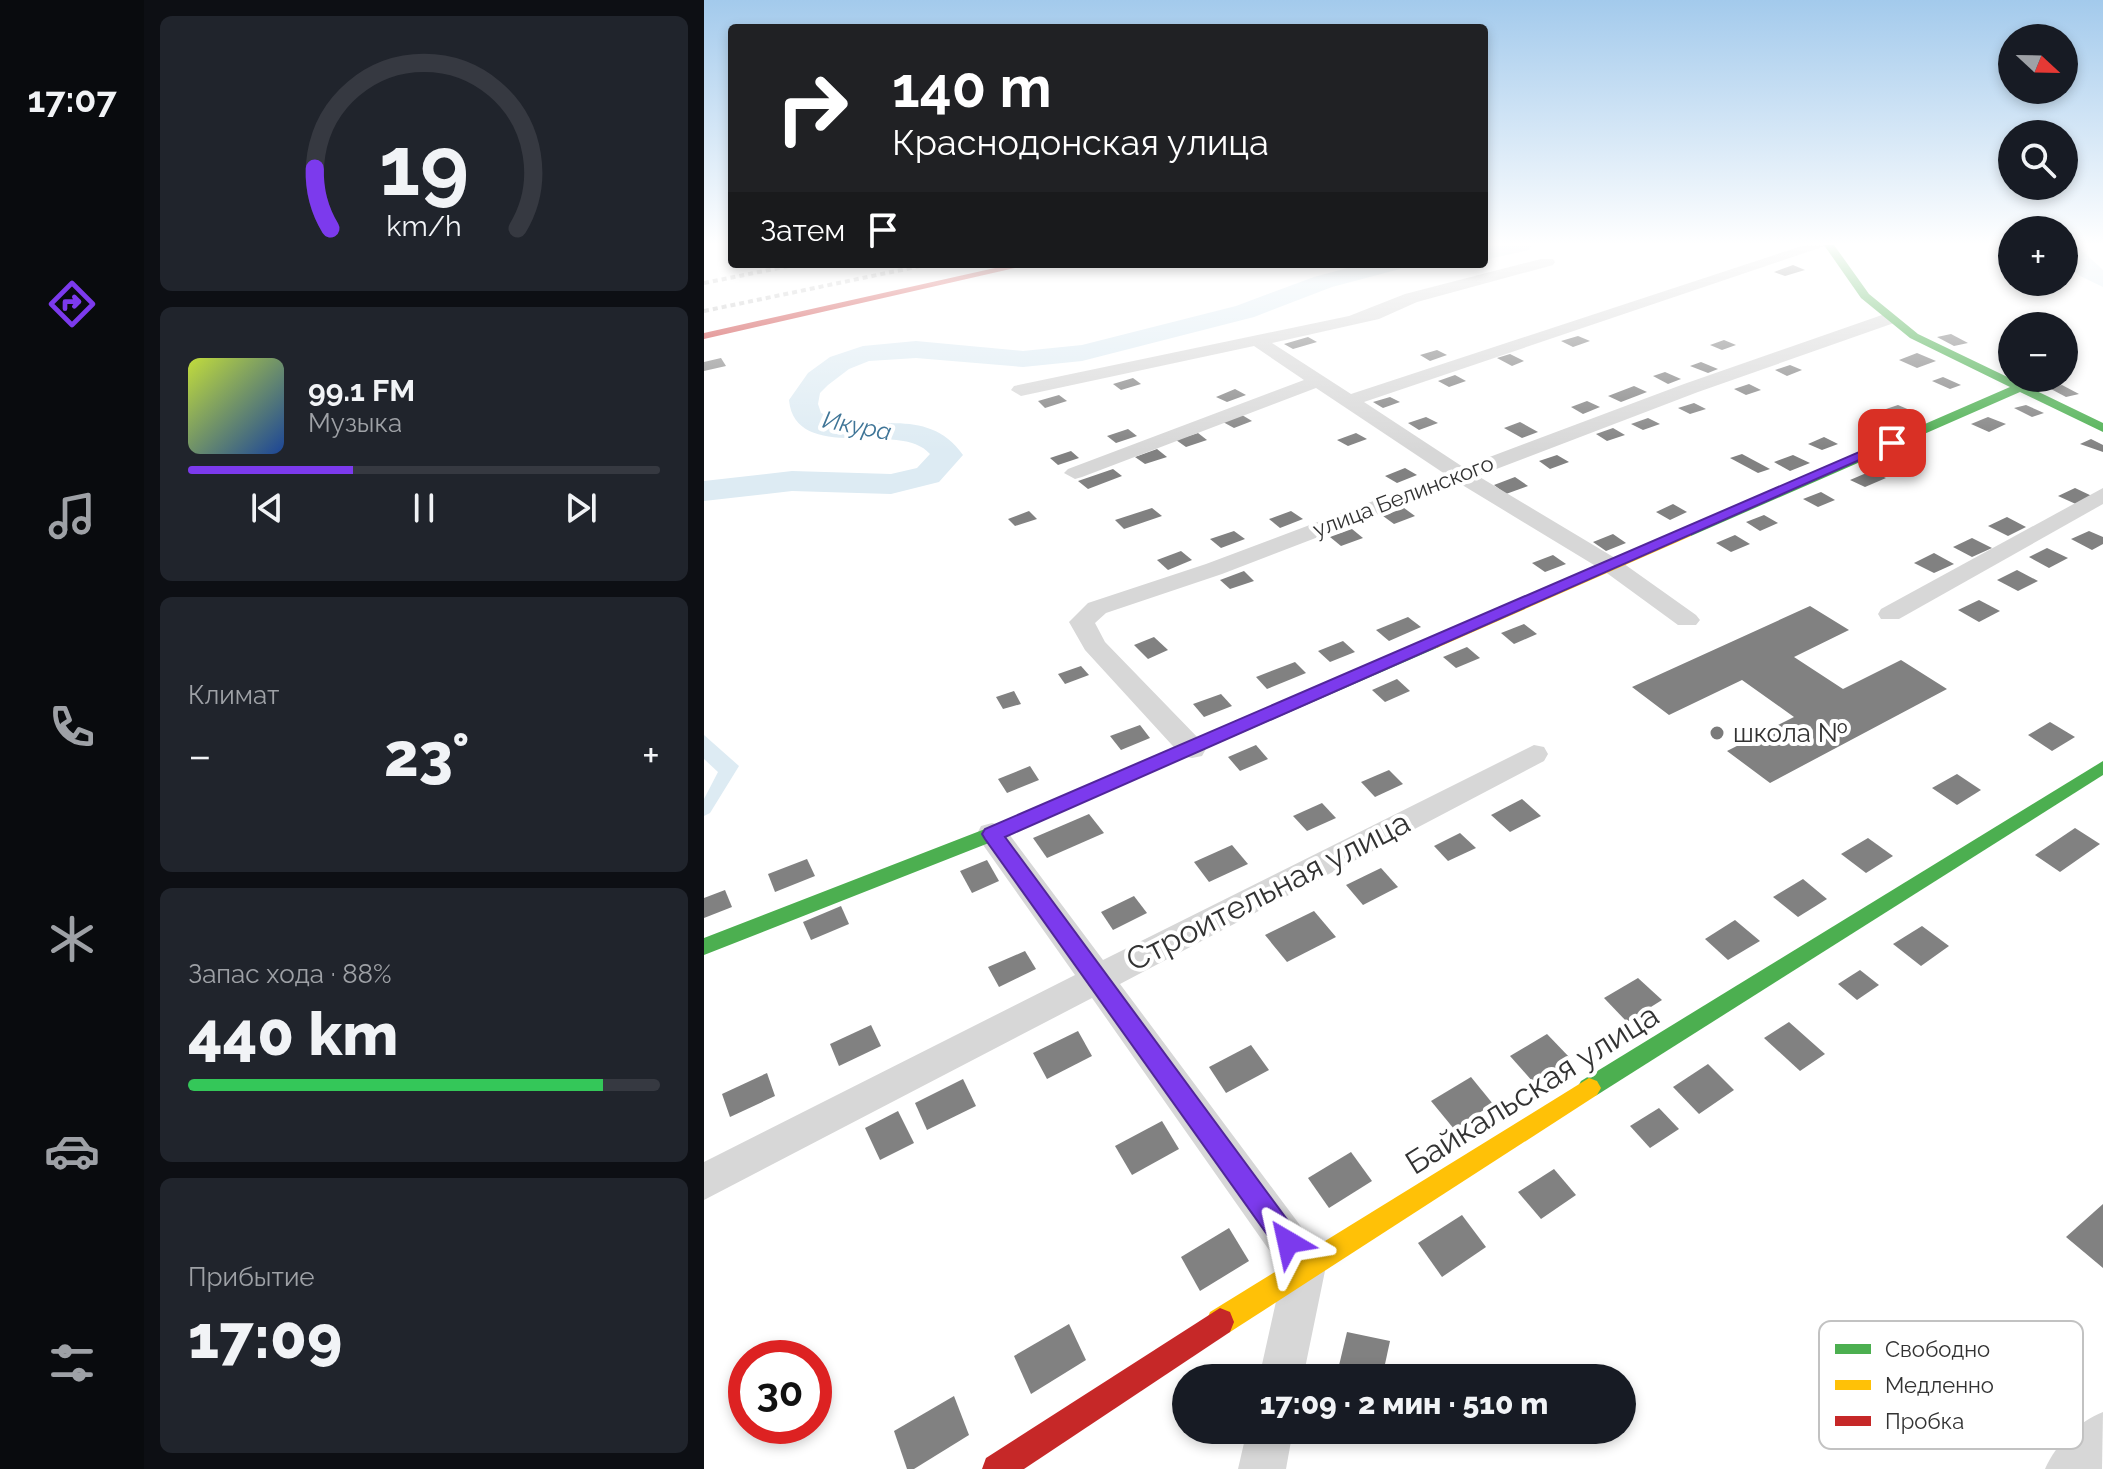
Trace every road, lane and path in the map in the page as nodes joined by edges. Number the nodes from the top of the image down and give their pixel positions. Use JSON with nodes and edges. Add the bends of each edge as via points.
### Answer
{"nodes":[{"id":1,"x":805,"y":314,"type":"edge"},
{"id":2,"x":1376,"y":314,"type":"edge"},
{"id":3,"x":1614,"y":314,"type":"edge"},
{"id":4,"x":1882,"y":314,"type":"edge"},
{"id":5,"x":1888,"y":319,"type":"junction"},
{"id":6,"x":704,"y":336,"type":"edge"},
{"id":7,"x":1256,"y":340,"type":"junction"},
{"id":8,"x":1998,"y":376,"type":"edge"},
{"id":9,"x":1318,"y":381,"type":"junction"},
{"id":10,"x":1021,"y":390,"type":"dead end"},
{"id":11,"x":2010,"y":392,"type":"edge"},
{"id":12,"x":2031,"y":392,"type":"edge"},
{"id":13,"x":1352,"y":400,"type":"junction"},
{"id":14,"x":2103,"y":428,"type":"edge"},
{"id":15,"x":1075,"y":473,"type":"dead end"},
{"id":16,"x":1459,"y":474,"type":"junction"},
{"id":17,"x":2103,"y":495,"type":"edge"},
{"id":18,"x":1612,"y":566,"type":"junction"},
{"id":19,"x":1890,"y":614,"type":"dead end"},
{"id":20,"x":1687,"y":620,"type":"dead end"},
{"id":21,"x":1192,"y":749,"type":"junction"},
{"id":22,"x":1534,"y":754,"type":"dead end"},
{"id":23,"x":2103,"y":767,"type":"edge"},
{"id":24,"x":992,"y":834,"type":"junction"},
{"id":25,"x":704,"y":947,"type":"edge"},
{"id":26,"x":1098,"y":979,"type":"junction"},
{"id":27,"x":704,"y":1182,"type":"edge"},
{"id":28,"x":1305,"y":1266,"type":"junction"},
{"id":29,"x":1284,"y":1364,"type":"edge"},
{"id":30,"x":2103,"y":1435,"type":"edge"},
{"id":31,"x":1267,"y":1444,"type":"edge"},
{"id":32,"x":997,"y":1469,"type":"edge"},
{"id":33,"x":1262,"y":1469,"type":"edge"},
{"id":34,"x":2069,"y":1469,"type":"edge"}],
"edges":[{"from":1,"to":6,"type":"street"},
{"from":2,"to":7,"type":"street"},
{"from":3,"to":13,"type":"street"},
{"from":4,"to":5,"type":"street"},
{"from":5,"to":8,"type":"street"},
{"from":5,"to":16,"type":"street","name":"улица Белинского"},
{"from":7,"to":9,"type":"street"},
{"from":7,"to":10,"type":"street"},
{"from":9,"to":13,"type":"street"},
{"from":9,"to":15,"type":"street"},
{"from":11,"to":18,"type":"street"},
{"from":12,"to":14,"type":"street"},
{"from":13,"to":16,"type":"street"},
{"from":16,"to":18,"type":"street"},
{"from":16,"to":21,"type":"street","name":"улица Белинского","via":[[1214,569],[1097,608],[1082,622],[1094,645]]},
{"from":17,"to":19,"type":"street"},
{"from":18,"to":20,"type":"street"},
{"from":18,"to":21,"type":"street"},
{"from":21,"to":24,"type":"street"},
{"from":22,"to":26,"type":"street","name":"Строительная улица"},
{"from":23,"to":28,"type":"street","name":"Байкальская улица"},
{"from":24,"to":25,"type":"street"},
{"from":24,"to":26,"type":"street"},
{"from":26,"to":27,"type":"street","name":"Строительная улица"},
{"from":26,"to":28,"type":"street"},
{"from":28,"to":29,"type":"street"},
{"from":28,"to":32,"type":"street","name":"Байкальская улица"},
{"from":30,"to":34,"type":"street"},
{"from":31,"to":33,"type":"street"}]}
